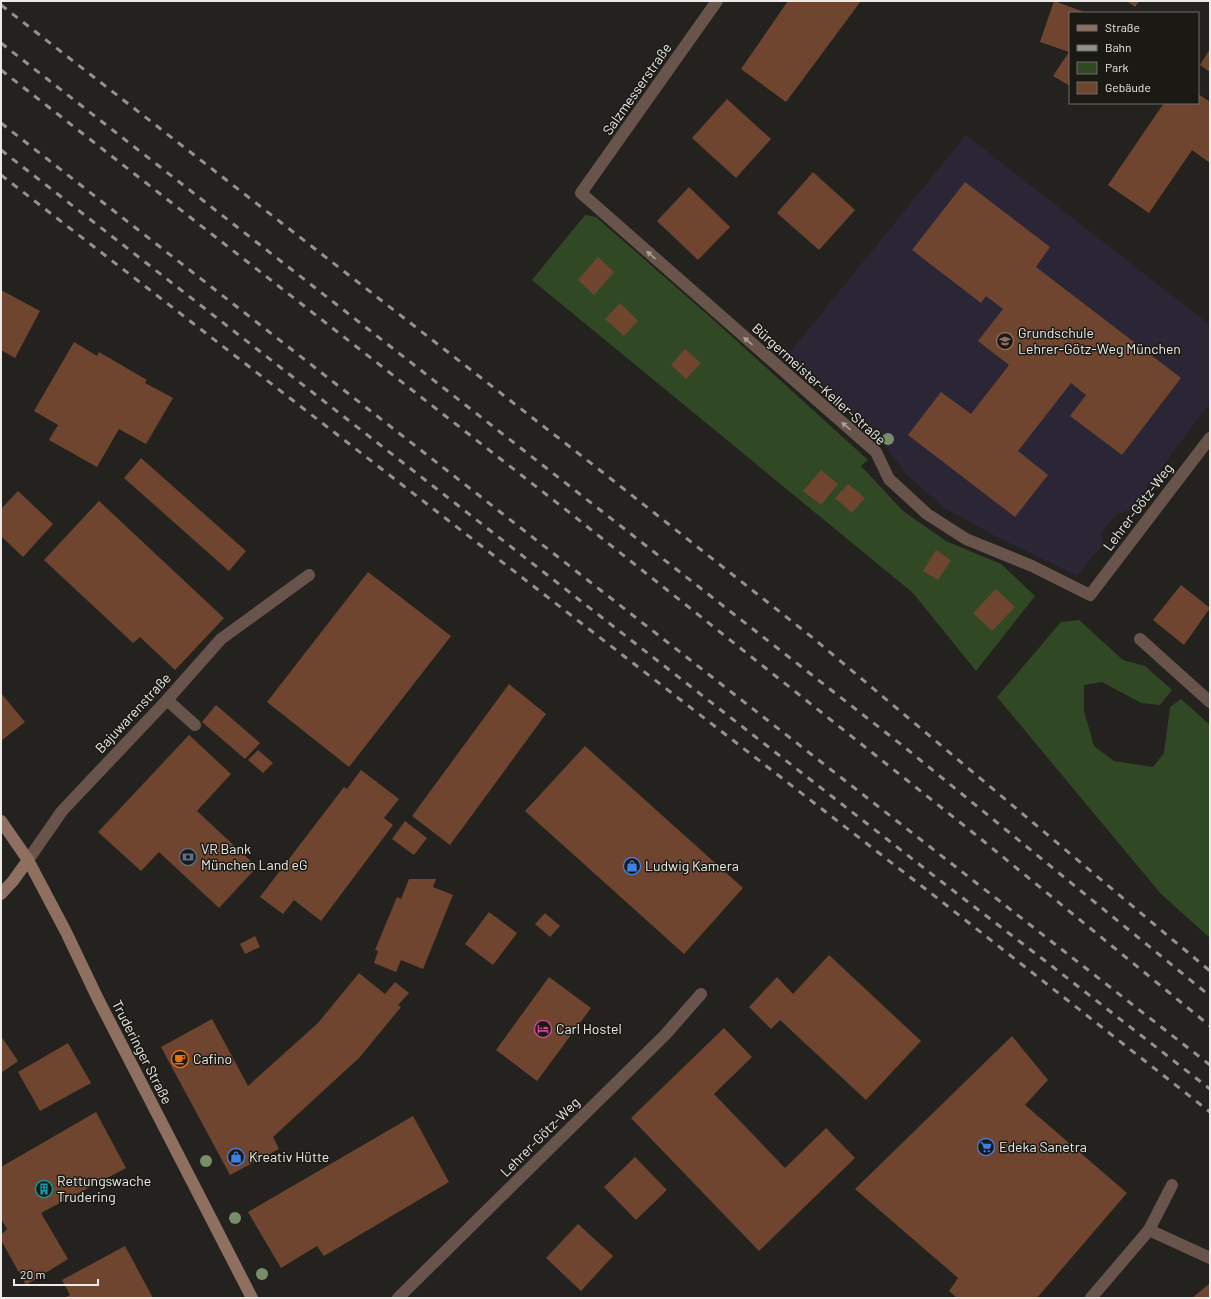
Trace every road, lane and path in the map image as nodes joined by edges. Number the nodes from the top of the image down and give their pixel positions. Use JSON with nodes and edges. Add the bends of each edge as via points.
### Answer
{"nodes":[{"id":1,"x":717,"y":1,"type":"edge"},
{"id":2,"x":581,"y":193,"type":"joint"},
{"id":3,"x":1210,"y":438,"type":"edge"},
{"id":4,"x":309,"y":575,"type":"dead end"},
{"id":5,"x":1090,"y":595,"type":"joint"},
{"id":6,"x":1140,"y":639,"type":"dead end"},
{"id":7,"x":167,"y":700,"type":"junction"},
{"id":8,"x":1210,"y":702,"type":"edge"},
{"id":9,"x":195,"y":725,"type":"dead end"},
{"id":10,"x":1,"y":821,"type":"edge"},
{"id":11,"x":28,"y":860,"type":"junction"},
{"id":12,"x":1,"y":894,"type":"edge"},
{"id":13,"x":701,"y":994,"type":"dead end"},
{"id":14,"x":1172,"y":1186,"type":"dead end"},
{"id":15,"x":1149,"y":1230,"type":"junction"},
{"id":16,"x":1210,"y":1258,"type":"edge"},
{"id":17,"x":252,"y":1298,"type":"edge"},
{"id":18,"x":398,"y":1298,"type":"edge"},
{"id":19,"x":1091,"y":1298,"type":"edge"}],
"edges":[{"from":1,"to":2,"type":"street","name":"Salzmesserstraße"},
{"from":5,"to":2,"type":"street","name":"Bürgermeister-Keller-Straße","one_way":true,"via":[[1032,566],[966,539],[927,514],[889,479],[876,452]]},
{"from":3,"to":5,"type":"street","name":"Lehrer-Götz-Weg"},
{"from":4,"to":7,"type":"street","name":"Bajuwarenstraße","via":[[220,638]]},
{"from":6,"to":8,"type":"street"},
{"from":7,"to":9,"type":"street"},
{"from":7,"to":11,"type":"street","name":"Bajuwarenstraße","via":[[62,811]]},
{"from":10,"to":11,"type":"street","name":"Truderinger Straße"},
{"from":11,"to":12,"type":"street","name":"Bajuwarenstraße"},
{"from":11,"to":17,"type":"street","name":"Truderinger Straße"},
{"from":13,"to":18,"type":"street","name":"Lehrer-Götz-Weg","via":[[665,1035]]},
{"from":14,"to":15,"type":"street"},
{"from":15,"to":16,"type":"street"},
{"from":15,"to":19,"type":"street"}]}
